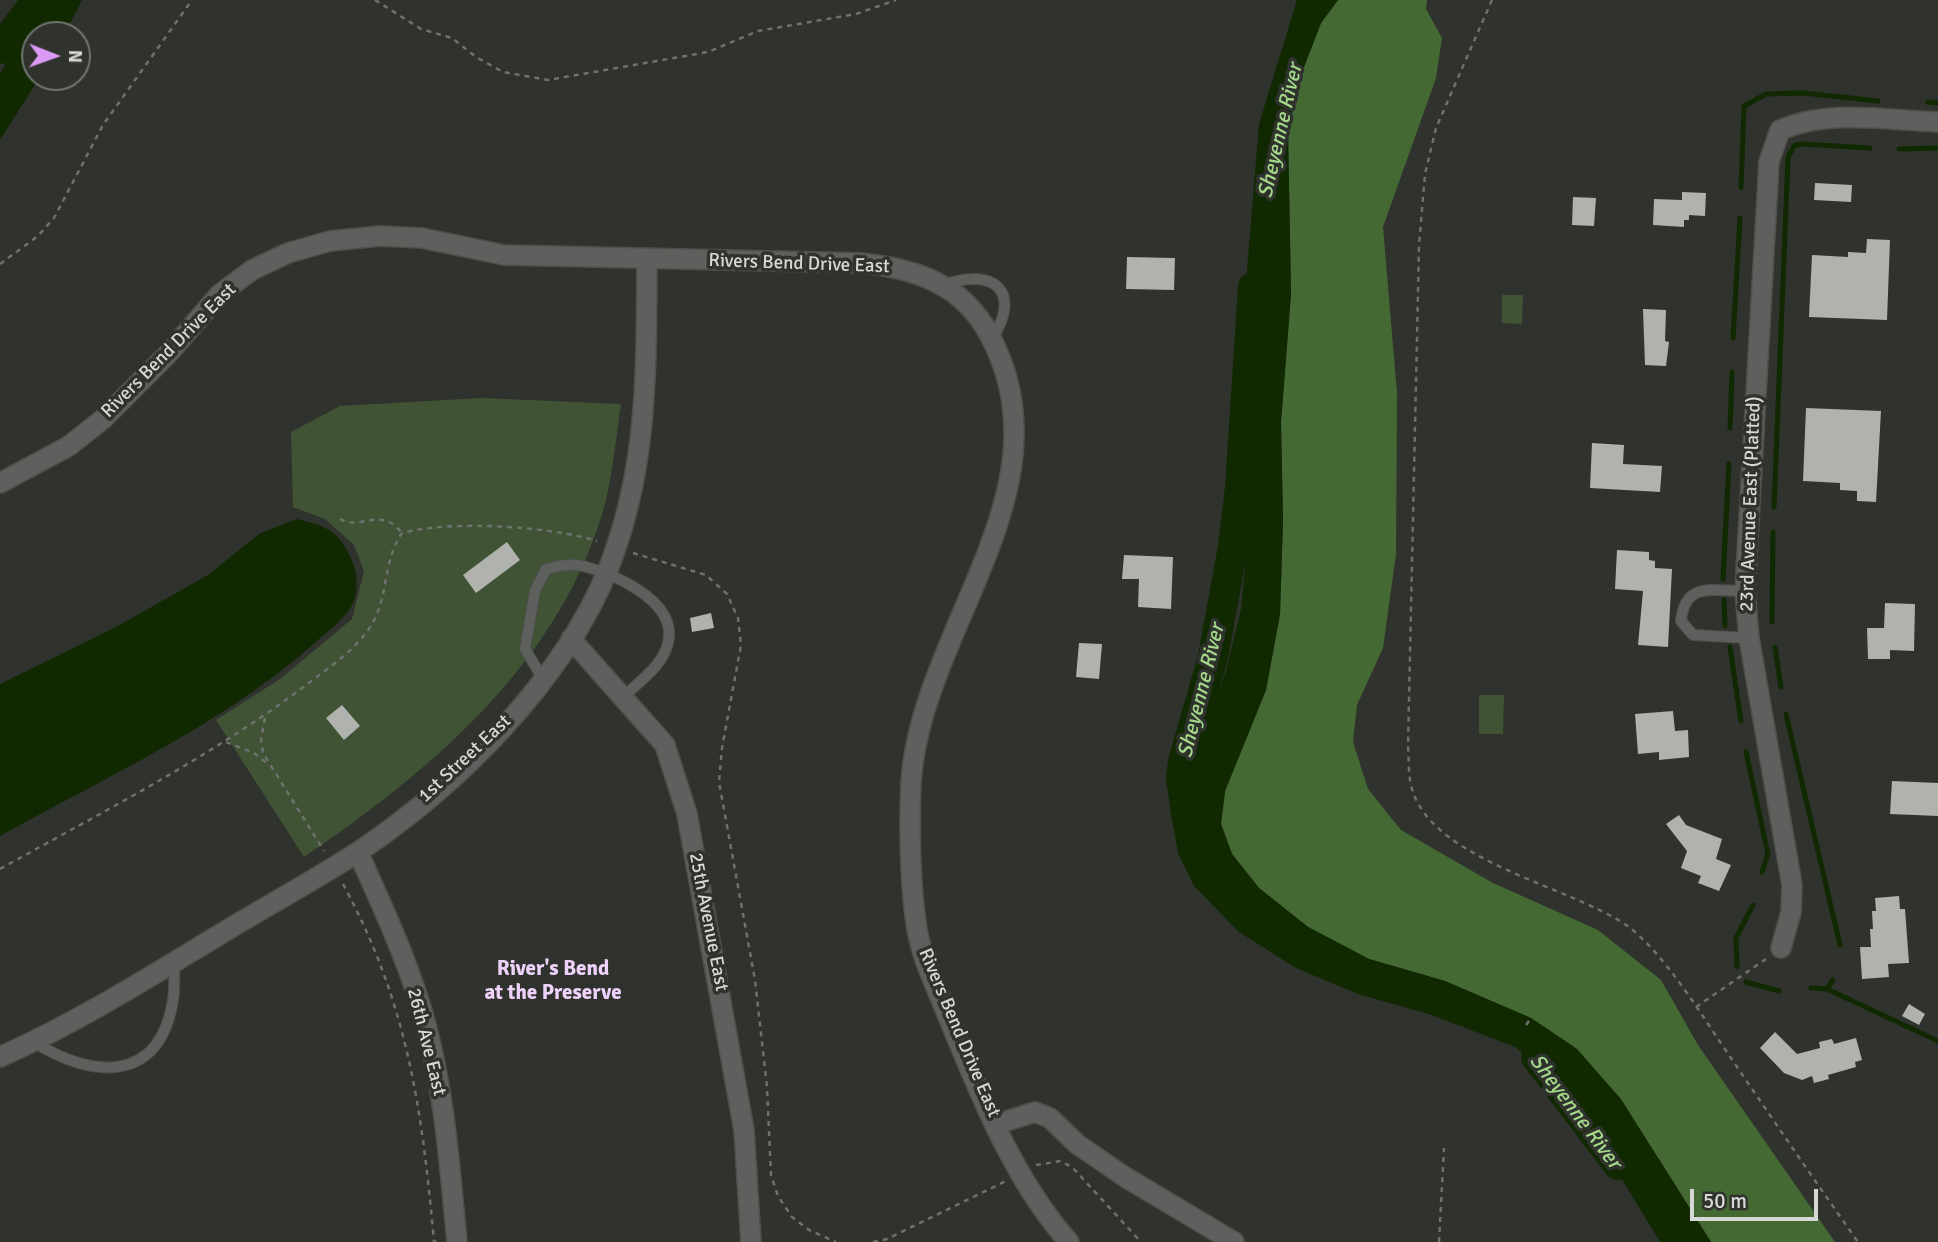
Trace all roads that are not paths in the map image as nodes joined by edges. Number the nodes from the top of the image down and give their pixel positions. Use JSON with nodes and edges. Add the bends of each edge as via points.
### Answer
{"nodes":[{"id":1,"x":1938,"y":122,"type":"edge"},
{"id":2,"x":647,"y":259,"type":"junction"},
{"id":3,"x":944,"y":285,"type":"junction"},
{"id":4,"x":992,"y":339,"type":"junction"},
{"id":5,"x":0,"y":483,"type":"edge"},
{"id":6,"x":605,"y":574,"type":"junction"},
{"id":7,"x":1745,"y":591,"type":"junction"},
{"id":8,"x":1749,"y":638,"type":"junction"},
{"id":9,"x":571,"y":639,"type":"junction"},
{"id":10,"x":543,"y":679,"type":"junction"},
{"id":11,"x":624,"y":696,"type":"junction"},
{"id":12,"x":358,"y":852,"type":"junction"},
{"id":13,"x":1782,"y":948,"type":"road end"},
{"id":14,"x":174,"y":962,"type":"junction"},
{"id":15,"x":34,"y":1042,"type":"junction"},
{"id":16,"x":0,"y":1057,"type":"edge"},
{"id":17,"x":997,"y":1124,"type":"junction"},
{"id":18,"x":457,"y":1242,"type":"edge"},
{"id":19,"x":751,"y":1242,"type":"edge"},
{"id":20,"x":1069,"y":1242,"type":"edge"},
{"id":21,"x":1234,"y":1242,"type":"edge"}],
"edges":[{"from":1,"to":7,"type":"street","name":"23rd Avenue East (Platted)","via":[[1835,118],[1803,120],[1780,130],[1769,162],[1763,217]]},
{"from":2,"to":3,"type":"street","name":"Rivers Bend Drive East","via":[[896,266]]},
{"from":2,"to":5,"type":"street","name":"Rivers Bend Drive East","via":[[504,255],[422,238],[380,236],[330,241],[288,253],[252,270],[220,294],[132,391],[77,440]]},
{"from":2,"to":6,"type":"street","name":"1st Street East","via":[[642,437],[634,482]]},
{"from":3,"to":4,"type":"street","name":"Rivers Bend Drive East","via":[[979,316]]},
{"from":3,"to":4,"type":"lane","via":[[975,277],[987,278],[999,288],[1005,313]]},
{"from":4,"to":17,"type":"street","name":"Rivers Bend Drive East","via":[[1009,389],[1014,430],[1009,487],[997,533],[940,663],[921,724],[911,781],[911,836],[917,928],[926,963]]},
{"from":6,"to":9,"type":"street","name":"1st Street East"},
{"from":6,"to":10,"type":"lane","via":[[582,566],[546,569],[535,591],[525,649]]},
{"from":6,"to":11,"type":"lane","via":[[647,596],[662,610],[669,626],[666,649],[656,666]]},
{"from":7,"to":8,"type":"street","name":"23rd Avenue East (Platted)"},
{"from":7,"to":8,"type":"lane","via":[[1690,594],[1681,621],[1693,635]]},
{"from":8,"to":13,"type":"street","name":"23rd Avenue East (Platted)","via":[[1792,885]]},
{"from":9,"to":10,"type":"street","name":"1st Street East"},
{"from":9,"to":11,"type":"street","name":"25th Avenue East"},
{"from":10,"to":12,"type":"street","name":"1st Street East","via":[[472,757]]},
{"from":11,"to":19,"type":"street","name":"25th Avenue East","via":[[665,745],[687,814],[740,1105]]},
{"from":12,"to":14,"type":"street","name":"1st Street East"},
{"from":12,"to":18,"type":"street","name":"26th Ave East","via":[[392,926],[426,1026],[446,1126]]},
{"from":14,"to":15,"type":"street","name":"1st Street East","via":[[68,1027]]},
{"from":14,"to":15,"type":"lane","via":[[173,1000],[166,1025],[144,1058],[107,1069],[63,1059]]},
{"from":15,"to":16,"type":"street","name":"1st Street East"},
{"from":17,"to":20,"type":"street","name":"Rivers Bend Drive East","via":[[1020,1174]]},
{"from":17,"to":21,"type":"street","via":[[1035,1112],[1050,1118],[1077,1144],[1125,1177]]}]}
